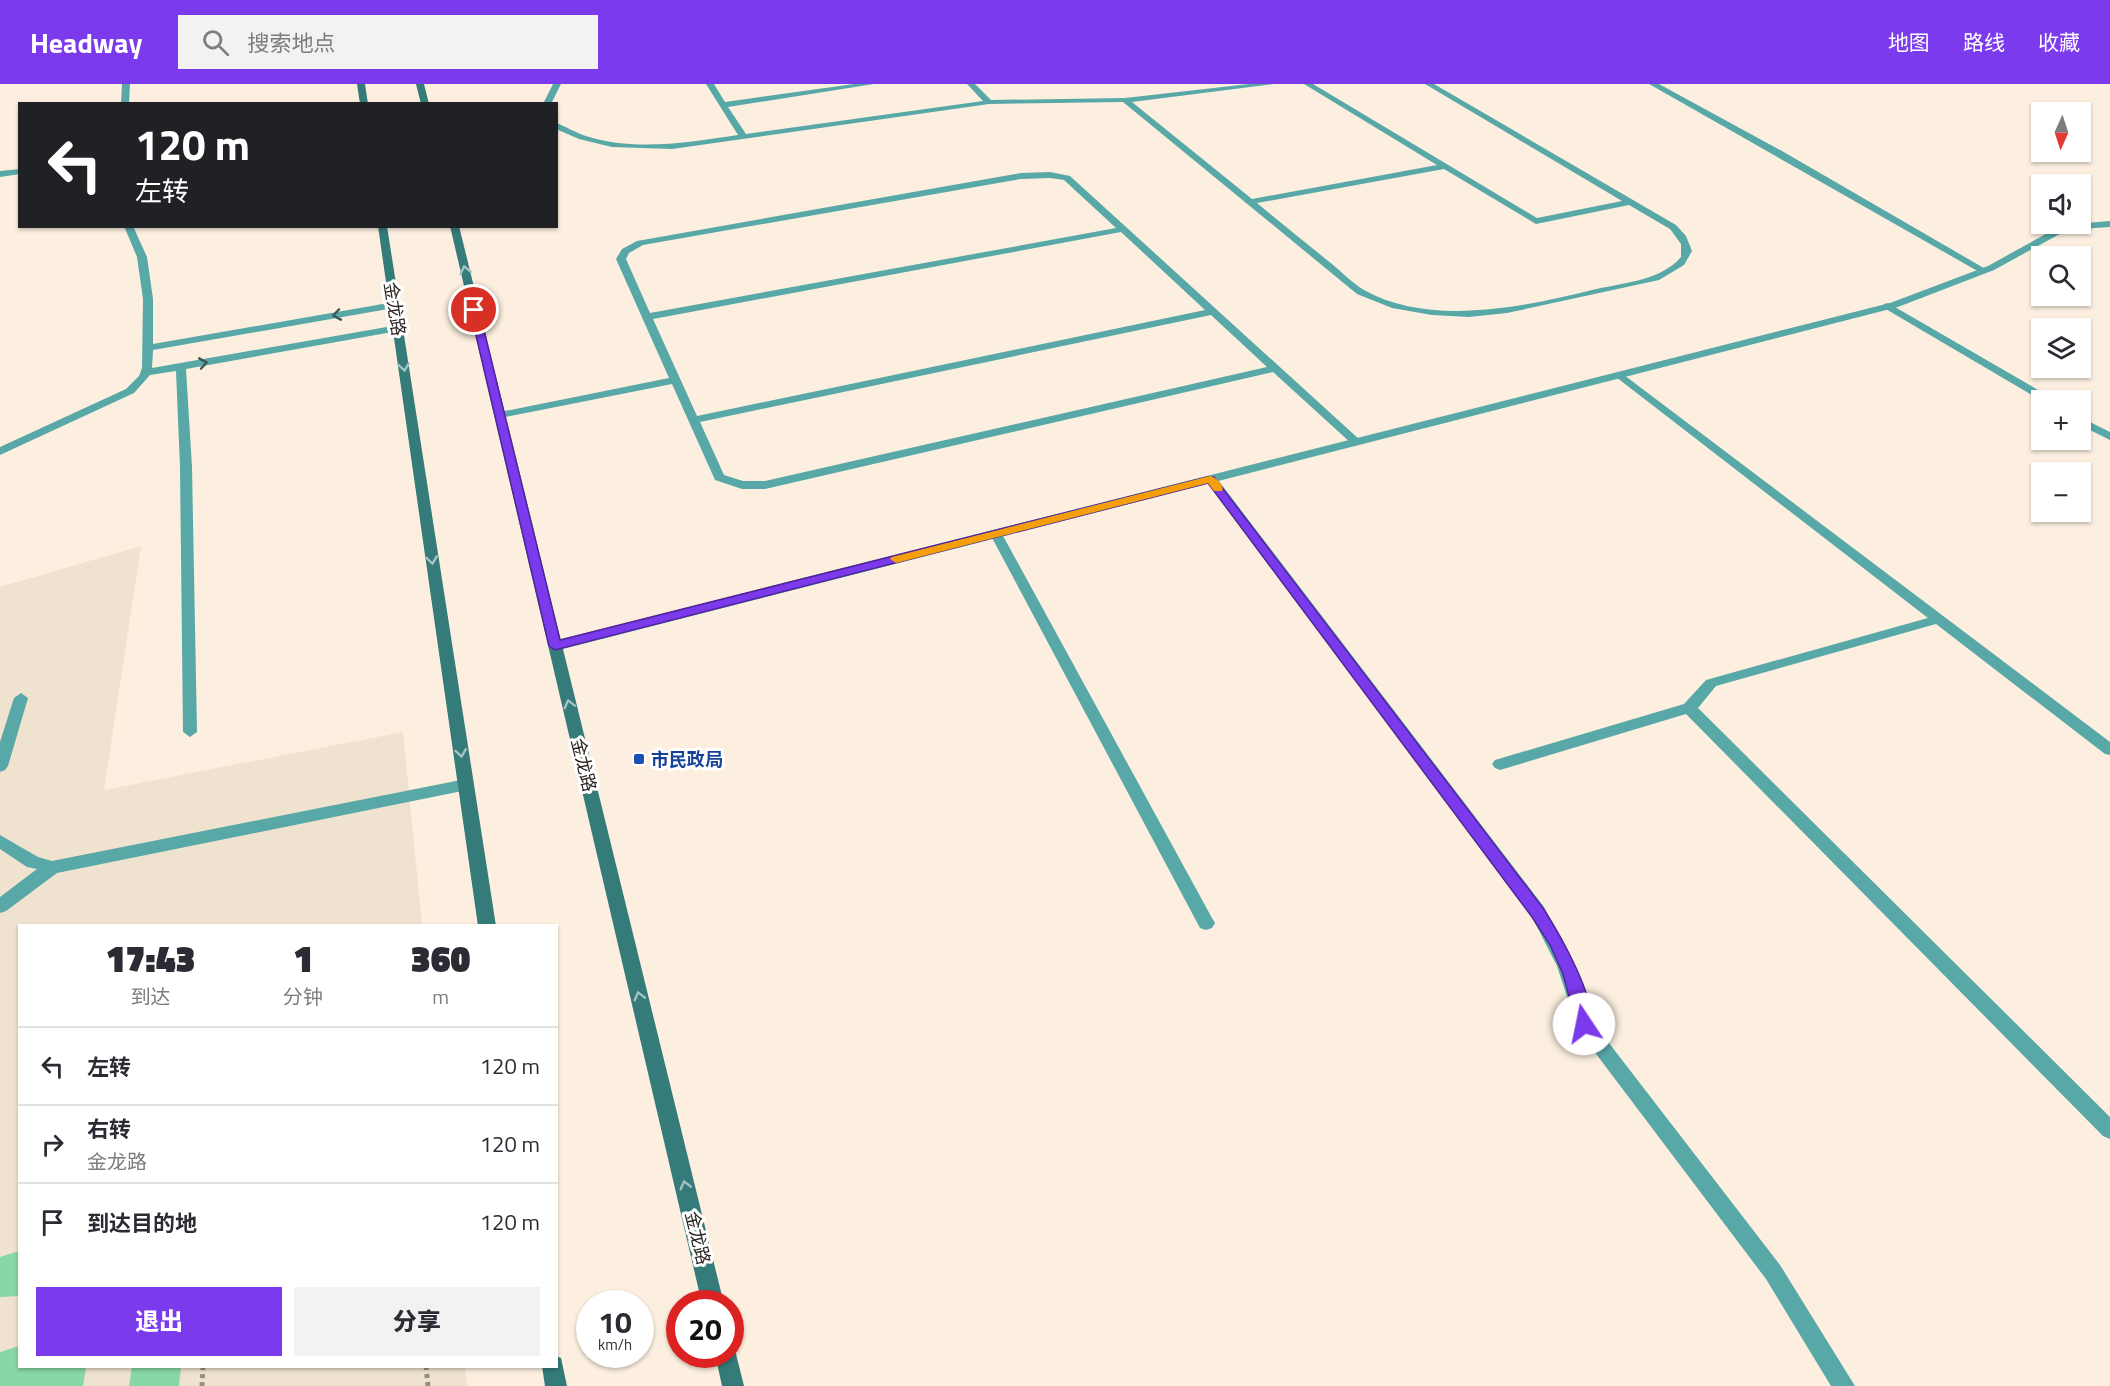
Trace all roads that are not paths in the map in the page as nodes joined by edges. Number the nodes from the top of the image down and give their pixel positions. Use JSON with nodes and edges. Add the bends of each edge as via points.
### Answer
{"nodes":[{"id":1,"x":126,"y":84,"type":"edge"},
{"id":2,"x":361,"y":84,"type":"edge"},
{"id":3,"x":420,"y":84,"type":"edge"},
{"id":4,"x":557,"y":84,"type":"edge"},
{"id":5,"x":710,"y":84,"type":"edge"},
{"id":6,"x":870,"y":84,"type":"edge"},
{"id":7,"x":970,"y":84,"type":"edge"},
{"id":8,"x":1269,"y":84,"type":"edge"},
{"id":9,"x":1308,"y":84,"type":"edge"},
{"id":10,"x":1430,"y":84,"type":"edge"},
{"id":11,"x":1653,"y":84,"type":"edge"},
{"id":12,"x":1125,"y":100,"type":"junction"},
{"id":13,"x":125,"y":102,"type":"edge"},
{"id":14,"x":364,"y":102,"type":"edge"},
{"id":15,"x":424,"y":102,"type":"edge"},
{"id":16,"x":549,"y":102,"type":"edge"},
{"id":17,"x":990,"y":102,"type":"junction"},
{"id":18,"x":724,"y":105,"type":"junction"},
{"id":19,"x":558,"y":126,"type":"edge"},
{"id":20,"x":744,"y":138,"type":"junction"},
{"id":21,"x":1447,"y":166,"type":"junction"},
{"id":22,"x":18,"y":171,"type":"edge"},
{"id":23,"x":0,"y":174,"type":"edge"},
{"id":24,"x":1250,"y":202,"type":"junction"},
{"id":25,"x":1630,"y":202,"type":"junction"},
{"id":26,"x":2110,"y":224,"type":"edge"},
{"id":27,"x":129,"y":228,"type":"edge"},
{"id":28,"x":382,"y":228,"type":"edge"},
{"id":29,"x":454,"y":228,"type":"edge"},
{"id":30,"x":1124,"y":229,"type":"junction"},
{"id":31,"x":1984,"y":271,"type":"junction"},
{"id":32,"x":394,"y":305,"type":"junction"},
{"id":33,"x":1888,"y":306,"type":"junction"},
{"id":34,"x":1213,"y":311,"type":"junction"},
{"id":35,"x":647,"y":317,"type":"junction"},
{"id":36,"x":398,"y":328,"type":"junction"},
{"id":37,"x":147,"y":348,"type":"junction"},
{"id":38,"x":181,"y":367,"type":"junction"},
{"id":39,"x":1275,"y":368,"type":"junction"},
{"id":40,"x":145,"y":373,"type":"junction"},
{"id":41,"x":1620,"y":375,"type":"junction"},
{"id":42,"x":676,"y":380,"type":"junction"},
{"id":43,"x":2031,"y":390,"type":"edge"},
{"id":44,"x":500,"y":416,"type":"junction"},
{"id":45,"x":693,"y":420,"type":"junction"},
{"id":46,"x":2091,"y":426,"type":"edge"},
{"id":47,"x":2110,"y":437,"type":"edge"},
{"id":48,"x":1356,"y":442,"type":"junction"},
{"id":49,"x":0,"y":451,"type":"edge"},
{"id":50,"x":1210,"y":479,"type":"junction"},
{"id":51,"x":996,"y":534,"type":"junction"},
{"id":52,"x":1939,"y":619,"type":"junction"},
{"id":53,"x":555,"y":646,"type":"junction"},
{"id":54,"x":21,"y":698,"type":"dead end"},
{"id":55,"x":1689,"y":708,"type":"junction"},
{"id":56,"x":190,"y":732,"type":"dead end"},
{"id":57,"x":2110,"y":750,"type":"edge"},
{"id":58,"x":1500,"y":764,"type":"dead end"},
{"id":59,"x":0,"y":766,"type":"edge"},
{"id":60,"x":466,"y":785,"type":"junction"},
{"id":61,"x":0,"y":842,"type":"edge"},
{"id":62,"x":52,"y":867,"type":"junction"},
{"id":63,"x":0,"y":906,"type":"edge"},
{"id":64,"x":1206,"y":922,"type":"dead end"},
{"id":65,"x":487,"y":924,"type":"edge"},
{"id":66,"x":2110,"y":1130,"type":"edge"},
{"id":67,"x":710,"y":1290,"type":"edge"},
{"id":68,"x":553,"y":1368,"type":"edge"},
{"id":69,"x":729,"y":1368,"type":"edge"},
{"id":70,"x":556,"y":1386,"type":"edge"},
{"id":71,"x":733,"y":1386,"type":"edge"},
{"id":72,"x":1844,"y":1386,"type":"edge"}],
"edges":[{"from":1,"to":13,"type":"street"},
{"from":2,"to":14,"type":"main road"},
{"from":3,"to":15,"type":"main road"},
{"from":4,"to":16,"type":"street"},
{"from":5,"to":18,"type":"street"},
{"from":6,"to":18,"type":"street"},
{"from":7,"to":17,"type":"street"},
{"from":8,"to":12,"type":"street"},
{"from":9,"to":21,"type":"street"},
{"from":10,"to":25,"type":"street"},
{"from":11,"to":31,"type":"street"},
{"from":12,"to":17,"type":"street"},
{"from":12,"to":24,"type":"street"},
{"from":17,"to":20,"type":"street"},
{"from":18,"to":20,"type":"street"},
{"from":19,"to":20,"type":"street","via":[[586,138],[640,147]]},
{"from":21,"to":24,"type":"street"},
{"from":21,"to":25,"type":"street","via":[[1536,221]]},
{"from":22,"to":23,"type":"street"},
{"from":24,"to":25,"type":"street","via":[[1360,292],[1398,306],[1459,314],[1505,311],[1656,278],[1670,271],[1685,259],[1686,240]]},
{"from":26,"to":31,"type":"street","via":[[2065,227]]},
{"from":27,"to":37,"type":"street","via":[[147,277]]},
{"from":28,"to":32,"type":"main road","name":"金龙路"},
{"from":44,"to":29,"type":"main road","name":"金龙路","one_way":true},
{"from":30,"to":34,"type":"street"},
{"from":30,"to":35,"type":"street"},
{"from":30,"to":35,"type":"street","via":[[1067,178],[1035,175],[640,243],[625,251],[621,259]]},
{"from":31,"to":33,"type":"street"},
{"from":32,"to":36,"type":"main road","name":"金龙路"},
{"from":32,"to":37,"type":"street","one_way":true},
{"from":33,"to":41,"type":"street"},
{"from":33,"to":43,"type":"street"},
{"from":34,"to":39,"type":"street"},
{"from":34,"to":45,"type":"street"},
{"from":35,"to":42,"type":"street"},
{"from":38,"to":36,"type":"street","one_way":true},
{"from":36,"to":60,"type":"main road","name":"金龙路","one_way":true},
{"from":37,"to":40,"type":"street"},
{"from":38,"to":40,"type":"street"},
{"from":38,"to":56,"type":"street"},
{"from":39,"to":45,"type":"street","via":[[753,486],[719,477]]},
{"from":39,"to":48,"type":"street"},
{"from":40,"to":49,"type":"street","via":[[130,391]]},
{"from":41,"to":48,"type":"street"},
{"from":41,"to":52,"type":"street"},
{"from":42,"to":44,"type":"street"},
{"from":42,"to":45,"type":"street"},
{"from":44,"to":53,"type":"main road","name":"金龙路"},
{"from":46,"to":47,"type":"street"},
{"from":48,"to":50,"type":"street"},
{"from":50,"to":51,"type":"street"},
{"from":50,"to":72,"type":"street","via":[[1538,912],[1571,974],[1584,1024],[1773,1272]]},
{"from":51,"to":53,"type":"street"},
{"from":51,"to":64,"type":"street"},
{"from":52,"to":55,"type":"street","via":[[1711,683]]},
{"from":52,"to":57,"type":"street"},
{"from":67,"to":53,"type":"main road","name":"金龙路","one_way":true},
{"from":54,"to":59,"type":"street"},
{"from":55,"to":58,"type":"street"},
{"from":55,"to":66,"type":"street"},
{"from":60,"to":62,"type":"street"},
{"from":60,"to":65,"type":"main road","name":"金龙路"},
{"from":61,"to":62,"type":"street","via":[[33,862]]},
{"from":62,"to":63,"type":"street"},
{"from":68,"to":70,"type":"main road"},
{"from":69,"to":71,"type":"main road"}]}
